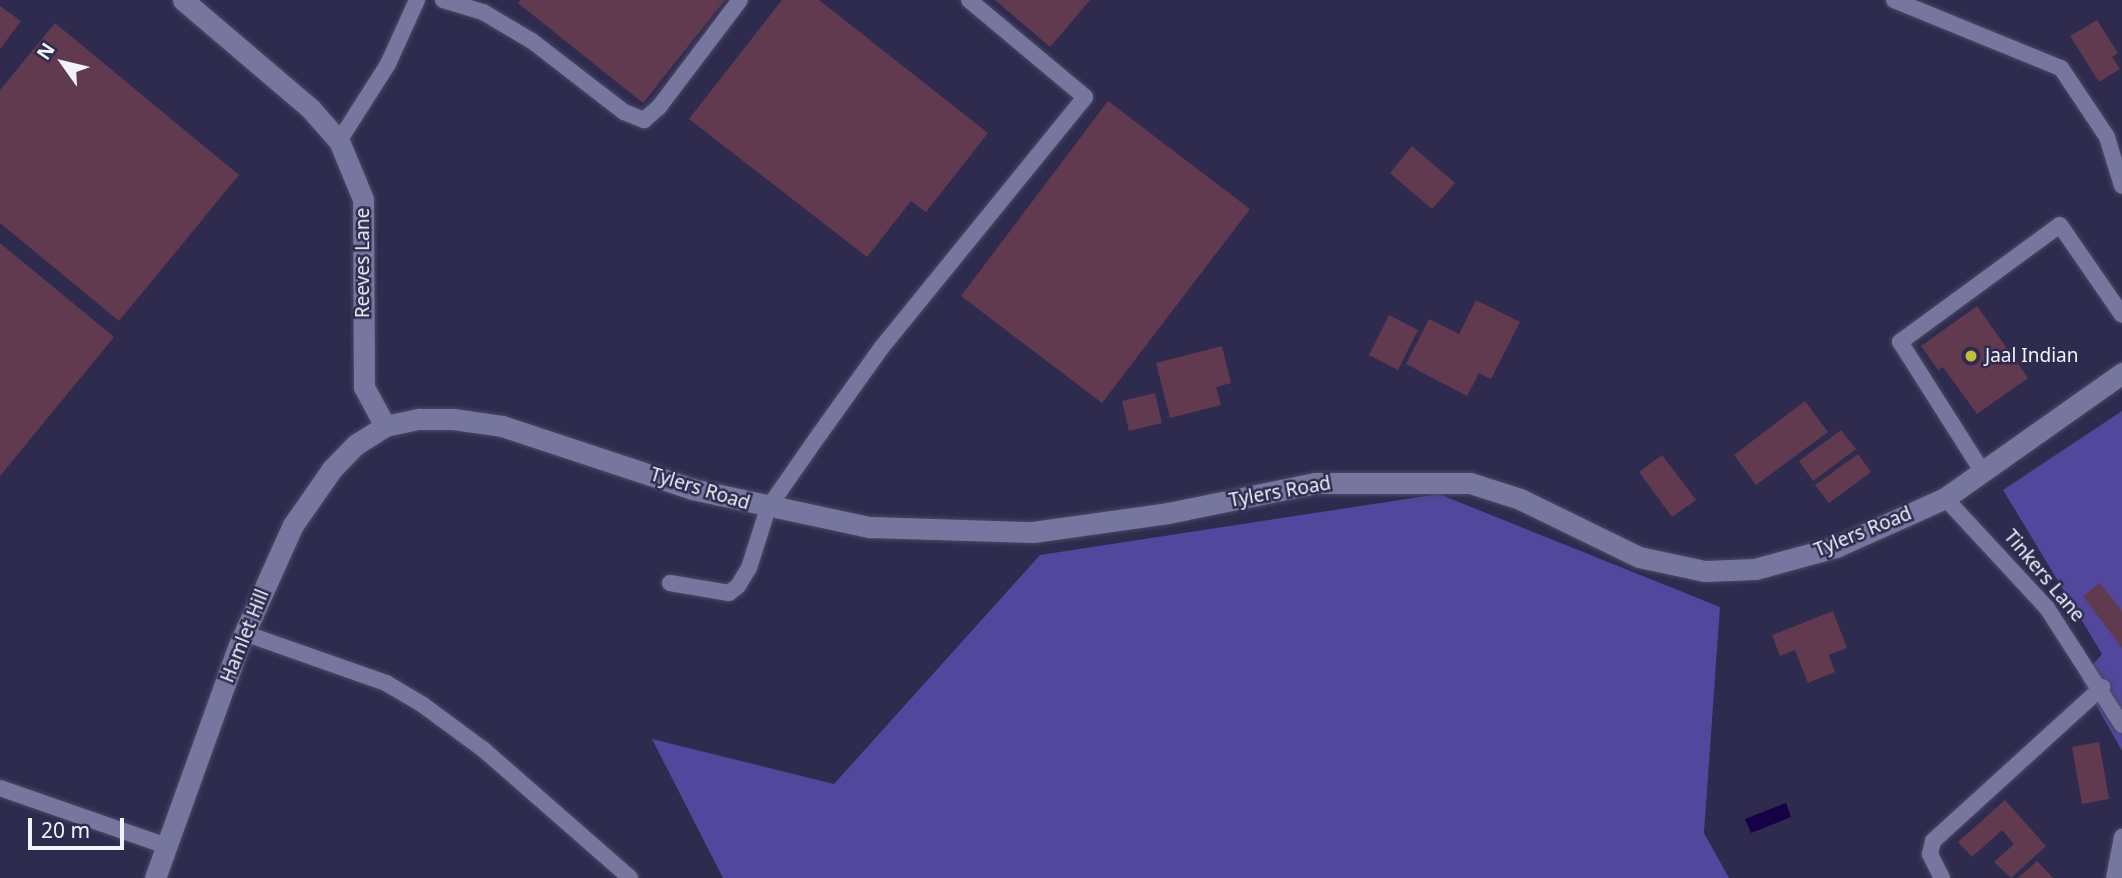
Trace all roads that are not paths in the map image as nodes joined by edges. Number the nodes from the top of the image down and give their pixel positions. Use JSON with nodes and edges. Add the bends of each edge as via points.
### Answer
{"nodes":[{"id":1,"x":183,"y":0,"type":"edge"},
{"id":2,"x":417,"y":0,"type":"edge"},
{"id":3,"x":443,"y":0,"type":"edge"},
{"id":4,"x":740,"y":0,"type":"edge"},
{"id":5,"x":969,"y":0,"type":"edge"},
{"id":6,"x":1894,"y":0,"type":"edge"},
{"id":7,"x":339,"y":141,"type":"junction"},
{"id":8,"x":2122,"y":186,"type":"edge"},
{"id":9,"x":2122,"y":315,"type":"edge"},
{"id":10,"x":2122,"y":373,"type":"edge"},
{"id":11,"x":385,"y":426,"type":"junction"},
{"id":12,"x":1982,"y":471,"type":"junction"},
{"id":13,"x":1945,"y":498,"type":"junction"},
{"id":14,"x":768,"y":508,"type":"junction"},
{"id":15,"x":670,"y":583,"type":"dead end"},
{"id":16,"x":244,"y":633,"type":"junction"},
{"id":17,"x":2102,"y":687,"type":"junction"},
{"id":18,"x":2122,"y":725,"type":"edge"},
{"id":19,"x":0,"y":788,"type":"edge"},
{"id":20,"x":2122,"y":837,"type":"edge"},
{"id":21,"x":167,"y":846,"type":"junction"},
{"id":22,"x":155,"y":878,"type":"edge"},
{"id":23,"x":630,"y":878,"type":"edge"},
{"id":24,"x":1942,"y":878,"type":"edge"},
{"id":25,"x":2114,"y":878,"type":"edge"}],
"edges":[{"from":1,"to":7,"type":"street","name":"Reeves Lane","via":[[310,108]]},
{"from":2,"to":7,"type":"lane","via":[[388,64]]},
{"from":3,"to":4,"type":"lane","via":[[483,12],[624,112],[644,120],[659,107]]},
{"from":5,"to":14,"type":"lane","via":[[1085,97],[883,347]]},
{"from":6,"to":8,"type":"lane","via":[[2061,68],[2106,137]]},
{"from":7,"to":11,"type":"street","name":"Reeves Lane","via":[[363,199],[364,387]]},
{"from":9,"to":12,"type":"lane","via":[[2060,225],[1900,342]]},
{"from":10,"to":12,"type":"street","name":"Tylers Road"},
{"from":11,"to":14,"type":"street","name":"Tylers Road","via":[[453,418],[502,426],[692,489]]},
{"from":11,"to":16,"type":"street","name":"Hamlet Hill","via":[[355,445],[331,469],[293,524]]},
{"from":12,"to":13,"type":"street","name":"Tylers Road"},
{"from":13,"to":14,"type":"street","name":"Tylers Road","via":[[1836,547],[1755,569],[1705,571],[1639,557],[1520,499],[1470,483],[1315,483],[1168,513],[1033,532],[870,527]]},
{"from":13,"to":17,"type":"lane","name":"Tinkers Lane","via":[[2047,608]]},
{"from":14,"to":15,"type":"lane","via":[[745,577],[729,593]]},
{"from":16,"to":21,"type":"street","name":"Hamlet Hill"},
{"from":16,"to":23,"type":"lane","via":[[386,683],[423,705],[484,750]]},
{"from":17,"to":18,"type":"lane","name":"Tinkers Lane"},
{"from":17,"to":24,"type":"lane","via":[[1933,841],[1930,853]]},
{"from":19,"to":21,"type":"lane"},
{"from":20,"to":25,"type":"lane"},
{"from":21,"to":22,"type":"street","name":"Hamlet Hill"}]}
